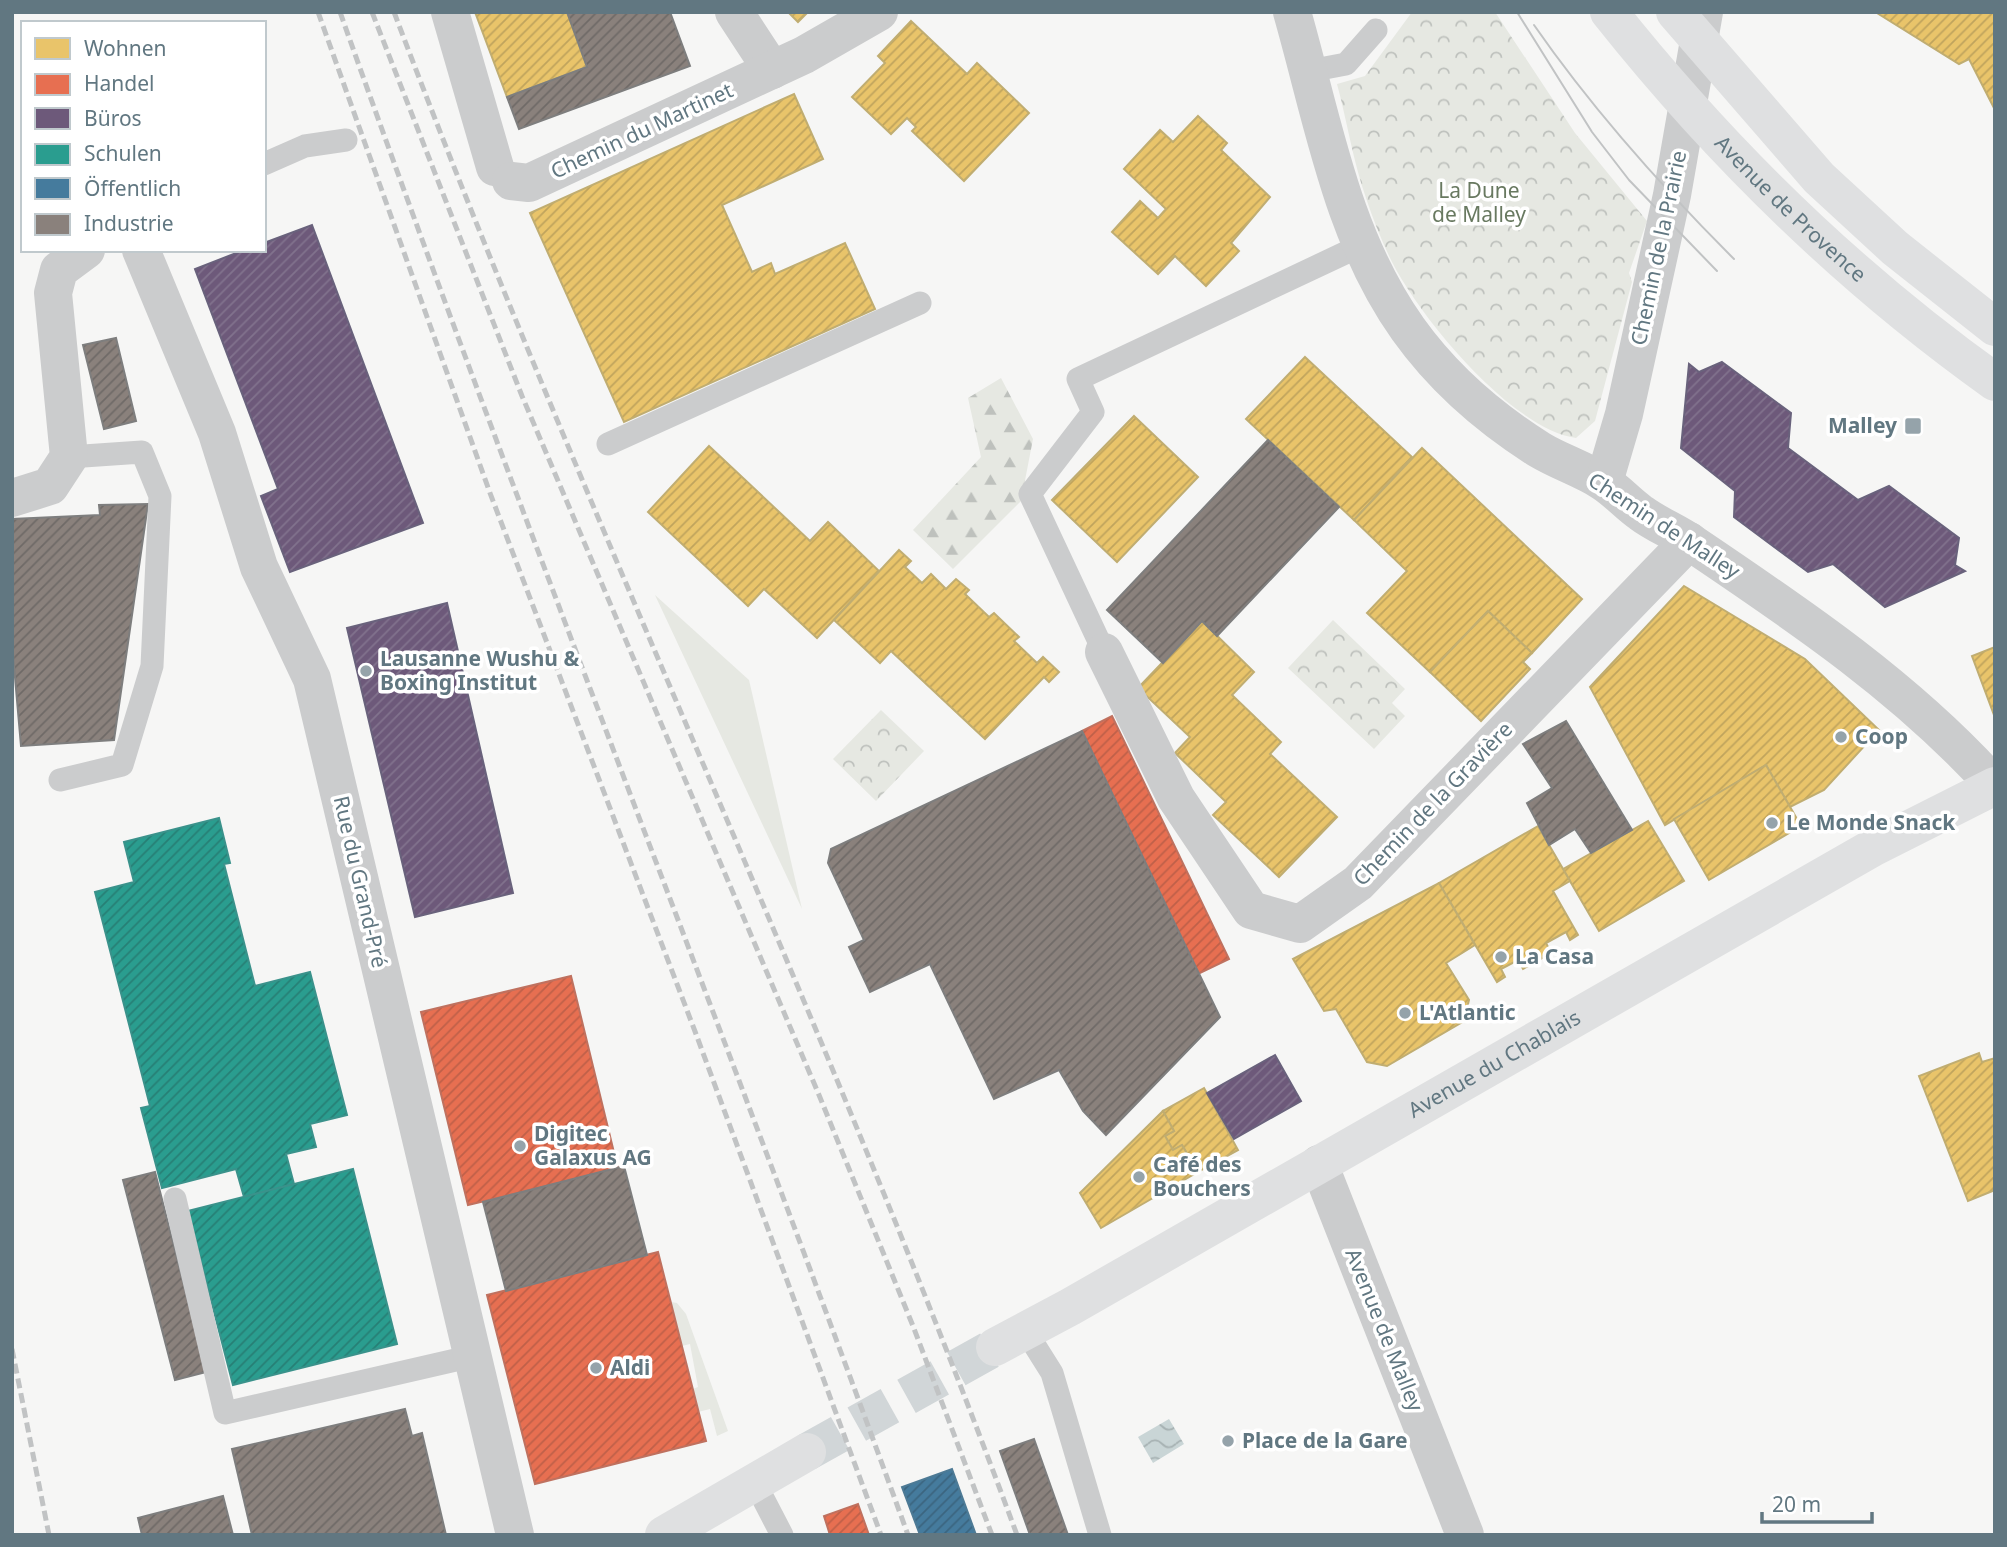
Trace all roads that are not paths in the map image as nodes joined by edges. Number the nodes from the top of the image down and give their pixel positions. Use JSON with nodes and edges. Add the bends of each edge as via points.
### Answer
{"nodes":[{"id":1,"x":450,"y":12,"type":"edge"},
{"id":2,"x":734,"y":12,"type":"edge"},
{"id":3,"x":878,"y":12,"type":"edge"},
{"id":4,"x":1292,"y":12,"type":"edge"},
{"id":5,"x":1609,"y":12,"type":"edge"},
{"id":6,"x":1675,"y":12,"type":"edge"},
{"id":7,"x":1704,"y":12,"type":"edge"},
{"id":8,"x":1376,"y":30,"type":"dead end"},
{"id":9,"x":772,"y":70,"type":"junction"},
{"id":10,"x":1309,"y":71,"type":"junction"},
{"id":11,"x":346,"y":140,"type":"dead end"},
{"id":12,"x":266,"y":163,"type":"edge"},
{"id":13,"x":1362,"y":245,"type":"junction"},
{"id":14,"x":83,"y":252,"type":"edge"},
{"id":15,"x":142,"y":252,"type":"edge"},
{"id":16,"x":920,"y":303,"type":"dead end"},
{"id":17,"x":1995,"y":327,"type":"edge"},
{"id":18,"x":1995,"y":382,"type":"edge"},
{"id":19,"x":608,"y":444,"type":"dead end"},
{"id":20,"x":69,"y":457,"type":"junction"},
{"id":21,"x":1604,"y":482,"type":"junction"},
{"id":22,"x":12,"y":498,"type":"edge"},
{"id":23,"x":1689,"y":541,"type":"junction"},
{"id":24,"x":1104,"y":652,"type":"joint"},
{"id":25,"x":60,"y":780,"type":"dead end"},
{"id":26,"x":1995,"y":786,"type":"edge"},
{"id":27,"x":1319,"y":1164,"type":"junction"},
{"id":28,"x":175,"y":1199,"type":"dead end"},
{"id":29,"x":1010,"y":1338,"type":"joint"},
{"id":30,"x":472,"y":1356,"type":"junction"},
{"id":31,"x":807,"y":1452,"type":"tunnel mouth"},
{"id":32,"x":754,"y":1481,"type":"junction"},
{"id":33,"x":515,"y":1535,"type":"edge"},
{"id":34,"x":664,"y":1535,"type":"edge"},
{"id":35,"x":782,"y":1535,"type":"edge"},
{"id":36,"x":1100,"y":1535,"type":"edge"},
{"id":37,"x":1465,"y":1535,"type":"edge"}],
"edges":[{"from":1,"to":9,"type":"street","name":"Chemin du Martinet","via":[[503,174],[529,183]]},
{"from":2,"to":9,"type":"street"},
{"from":3,"to":9,"type":"street","name":"Chemin du Martinet"},
{"from":4,"to":10,"type":"street","name":"Chemin de Malley"},
{"from":5,"to":18,"type":"main road","name":"Avenue de Provence","via":[[1667,84],[1759,181],[1870,287]]},
{"from":6,"to":17,"type":"main road","name":"Avenue de Provence","via":[[1819,178],[1895,248]]},
{"from":7,"to":21,"type":"street","name":"Chemin de la Prairie","via":[[1672,195],[1624,414]]},
{"from":8,"to":10,"type":"lane","via":[[1346,64]]},
{"from":10,"to":13,"type":"street","name":"Chemin de Malley","via":[[1343,203]]},
{"from":11,"to":12,"type":"lane","via":[[305,146]]},
{"from":13,"to":21,"type":"street","name":"Chemin de Malley","via":[[1408,329],[1452,381],[1490,416],[1531,444]]},
{"from":13,"to":24,"type":"lane","name":"Chemin de la Gravière","via":[[1078,379],[1093,412],[1030,494]]},
{"from":14,"to":20,"type":"street","via":[[59,270],[53,293]]},
{"from":15,"to":30,"type":"street","name":"Rue du Grand-Pré","via":[[217,433],[259,567],[312,679]]},
{"from":16,"to":19,"type":"lane"},
{"from":20,"to":22,"type":"street","via":[[50,486]]},
{"from":20,"to":25,"type":"lane","via":[[142,452],[160,496],[152,666],[121,765]]},
{"from":21,"to":23,"type":"street","name":"Chemin de Malley","via":[[1642,514]]},
{"from":23,"to":24,"type":"street","name":"Chemin de la Gravière","via":[[1358,883],[1300,924],[1251,910],[1176,798]]},
{"from":23,"to":26,"type":"street","name":"Chemin de Malley","via":[[1822,631],[1947,734]]},
{"from":26,"to":27,"type":"main road","name":"Avenue du Chablais","via":[[1874,846]]},
{"from":27,"to":29,"type":"main road","name":"Avenue du Chablais"},
{"from":27,"to":37,"type":"street","name":"Avenue de Malley"},
{"from":28,"to":30,"type":"lane","via":[[225,1413]]},
{"from":29,"to":36,"type":"lane","via":[[1052,1373]]},
{"from":30,"to":33,"type":"street","name":"Rue du Grand-Pré"},
{"from":31,"to":32,"type":"main road"},
{"from":32,"to":34,"type":"main road"},
{"from":32,"to":35,"type":"lane"}]}
